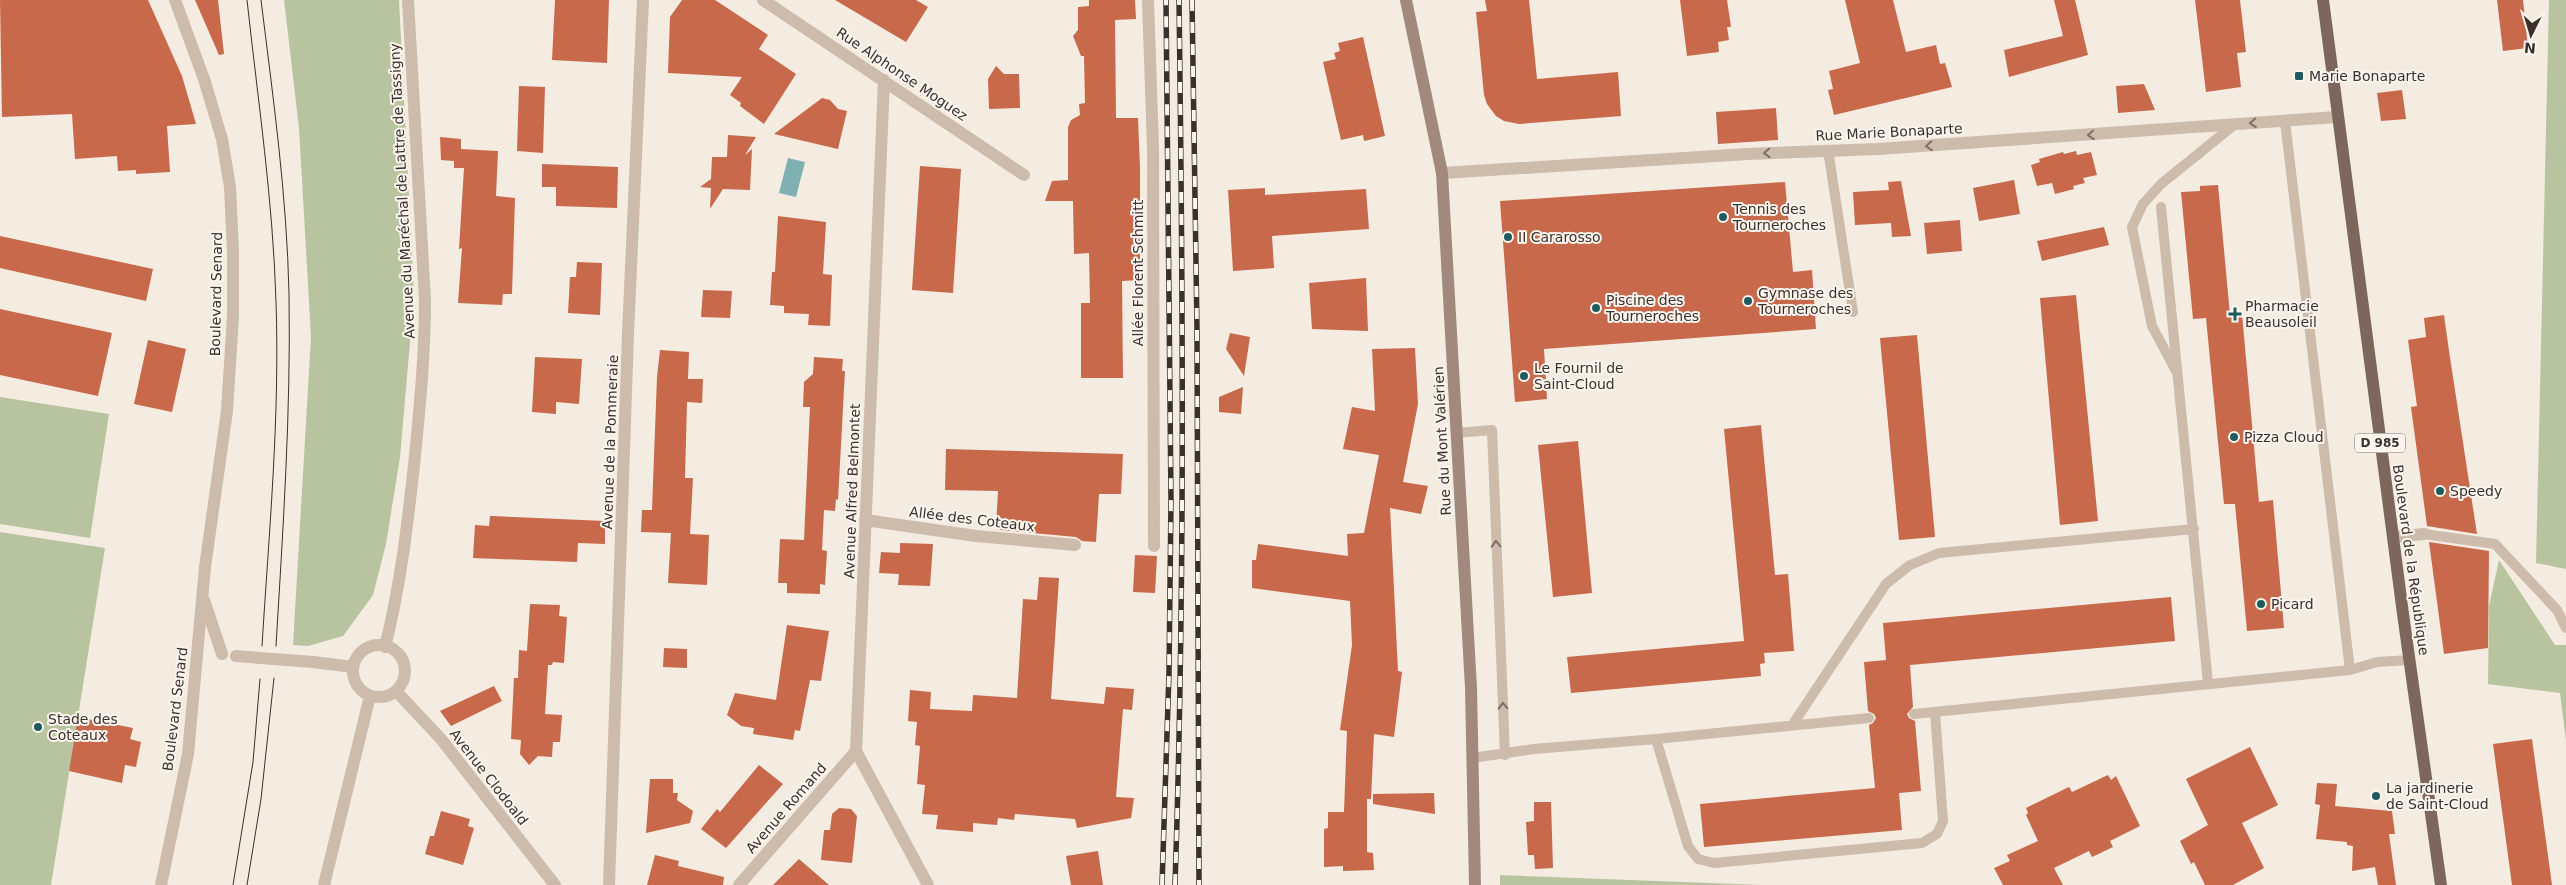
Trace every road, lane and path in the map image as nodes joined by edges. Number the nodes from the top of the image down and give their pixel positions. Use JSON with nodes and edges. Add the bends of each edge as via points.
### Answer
{"nodes":[{"id":1,"x":175,"y":0,"type":"edge"},
{"id":2,"x":408,"y":0,"type":"edge"},
{"id":3,"x":642,"y":0,"type":"edge"},
{"id":4,"x":763,"y":0,"type":"edge"},
{"id":5,"x":1148,"y":0,"type":"edge"},
{"id":6,"x":1406,"y":0,"type":"edge"},
{"id":7,"x":2323,"y":0,"type":"edge"},
{"id":8,"x":884,"y":80,"type":"junction"},
{"id":9,"x":2337,"y":117,"type":"junction"},
{"id":10,"x":2285,"y":122,"type":"junction"},
{"id":11,"x":2234,"y":125,"type":"junction"},
{"id":12,"x":1828,"y":150,"type":"junction"},
{"id":13,"x":1442,"y":173,"type":"junction"},
{"id":14,"x":1024,"y":174,"type":"dead end"},
{"id":15,"x":2162,"y":208,"type":"dead end"},
{"id":16,"x":1853,"y":312,"type":"dead end"},
{"id":17,"x":2178,"y":377,"type":"junction"},
{"id":18,"x":1456,"y":434,"type":"junction"},
{"id":19,"x":865,"y":520,"type":"junction"},
{"id":20,"x":2194,"y":529,"type":"junction"},
{"id":21,"x":2424,"y":534,"type":"joint"},
{"id":22,"x":2393,"y":537,"type":"junction"},
{"id":23,"x":1075,"y":545,"type":"dead end"},
{"id":24,"x":1154,"y":546,"type":"dead end"},
{"id":25,"x":202,"y":595,"type":"junction"},
{"id":26,"x":2566,"y":628,"type":"edge"},
{"id":27,"x":385,"y":647,"type":"junction"},
{"id":28,"x":198,"y":651,"type":"junction"},
{"id":29,"x":222,"y":654,"type":"junction"},
{"id":30,"x":2410,"y":660,"type":"junction"},
{"id":31,"x":353,"y":667,"type":"junction"},
{"id":32,"x":2350,"y":670,"type":"junction"},
{"id":33,"x":2208,"y":683,"type":"junction"},
{"id":34,"x":396,"y":690,"type":"junction"},
{"id":35,"x":370,"y":696,"type":"junction"},
{"id":36,"x":1936,"y":712,"type":"junction"},
{"id":37,"x":1914,"y":714,"type":"dead end"},
{"id":38,"x":1869,"y":718,"type":"dead end"},
{"id":39,"x":1793,"y":724,"type":"junction"},
{"id":40,"x":1656,"y":739,"type":"junction"},
{"id":41,"x":856,"y":750,"type":"junction"},
{"id":42,"x":1505,"y":755,"type":"junction"},
{"id":43,"x":1472,"y":758,"type":"junction"},
{"id":44,"x":161,"y":885,"type":"edge"},
{"id":45,"x":324,"y":885,"type":"edge"},
{"id":46,"x":555,"y":885,"type":"edge"},
{"id":47,"x":609,"y":885,"type":"edge"},
{"id":48,"x":739,"y":885,"type":"edge"},
{"id":49,"x":928,"y":885,"type":"edge"},
{"id":50,"x":1476,"y":885,"type":"edge"},
{"id":51,"x":2440,"y":885,"type":"edge"}],
"edges":[{"from":1,"to":25,"type":"street","name":"Boulevard Senard","via":[[222,139],[230,187],[233,251],[227,411]]},
{"from":2,"to":27,"type":"street","name":"Avenue du Maréchal de Lattre de Tassigny","via":[[425,350],[409,514]]},
{"from":3,"to":47,"type":"street","name":"Avenue de la Pommeraie"},
{"from":4,"to":8,"type":"street","name":"Rue Alphonse Moguez"},
{"from":5,"to":24,"type":"street","name":"Allée Florent Schmitt","via":[[1153,147]]},
{"from":6,"to":13,"type":"main road","name":"Rue du Mont Valérien"},
{"from":7,"to":9,"type":"main road","name":"Boulevard de la République","number":"D 985"},
{"from":8,"to":14,"type":"street","name":"Rue Alphonse Moguez"},
{"from":8,"to":19,"type":"street","name":"Avenue Alfred Belmontet"},
{"from":9,"to":10,"type":"street","name":"Rue Marie Bonaparte"},
{"from":9,"to":22,"type":"main road","name":"Boulevard de la République","number":"D 985"},
{"from":10,"to":11,"type":"street","name":"Rue Marie Bonaparte","one_way":true},
{"from":10,"to":32,"type":"lane"},
{"from":11,"to":12,"type":"street","name":"Rue Marie Bonaparte","one_way":true},
{"from":11,"to":17,"type":"lane","via":[[2161,184],[2143,204],[2132,228],[2152,326]]},
{"from":12,"to":13,"type":"street","name":"Rue Marie Bonaparte","one_way":true},
{"from":12,"to":16,"type":"lane"},
{"from":13,"to":18,"type":"main road","name":"Rue du Mont Valérien"},
{"from":15,"to":17,"type":"lane"},
{"from":17,"to":20,"type":"lane"},
{"from":42,"to":18,"type":"lane","one_way":true,"via":[[1492,430]]},
{"from":18,"to":43,"type":"main road","name":"Rue du Mont Valérien"},
{"from":19,"to":23,"type":"street","name":"Allée des Coteaux","via":[[976,536]]},
{"from":19,"to":41,"type":"street","name":"Avenue Alfred Belmontet"},
{"from":20,"to":33,"type":"lane"},
{"from":20,"to":39,"type":"lane","via":[[1939,553],[1910,565],[1886,584]]},
{"from":21,"to":22,"type":"street"},
{"from":21,"to":26,"type":"lane","via":[[2495,544],[2557,610]]},
{"from":22,"to":30,"type":"main road","name":"Boulevard de la République","number":"D 985"},
{"from":25,"to":28,"type":"street","name":"Boulevard Senard"},
{"from":25,"to":29,"type":"street","name":"Boulevard Senard"},
{"from":27,"to":31,"type":"street","via":[[365,650]]},
{"from":27,"to":34,"type":"street","via":[[393,650],[403,662],[404,678]]},
{"from":28,"to":29,"type":"street"},
{"from":28,"to":44,"type":"street","name":"Boulevard Senard","via":[[188,754]]},
{"from":29,"to":31,"type":"street","bridge":true},
{"from":30,"to":32,"type":"lane","via":[[2376,662]]},
{"from":30,"to":51,"type":"main road","name":"Boulevard de la République","number":"D 985"},
{"from":31,"to":35,"type":"street","via":[[356,685]]},
{"from":32,"to":33,"type":"lane"},
{"from":33,"to":36,"type":"lane"},
{"from":34,"to":35,"type":"street","via":[[384,697]]},
{"from":34,"to":46,"type":"street","name":"Avenue Clodoald","via":[[441,739]]},
{"from":35,"to":45,"type":"street"},
{"from":36,"to":37,"type":"lane"},
{"from":36,"to":40,"type":"lane","via":[[1943,821],[1936,834],[1922,843],[1902,845],[1714,863],[1698,859],[1688,846]]},
{"from":38,"to":39,"type":"lane"},
{"from":39,"to":40,"type":"lane"},
{"from":40,"to":42,"type":"lane","via":[[1534,749]]},
{"from":41,"to":48,"type":"street","name":"Avenue Romand"},
{"from":41,"to":49,"type":"street"},
{"from":42,"to":43,"type":"lane"},
{"from":43,"to":50,"type":"main road","name":"Rue du Mont Valérien"}]}
